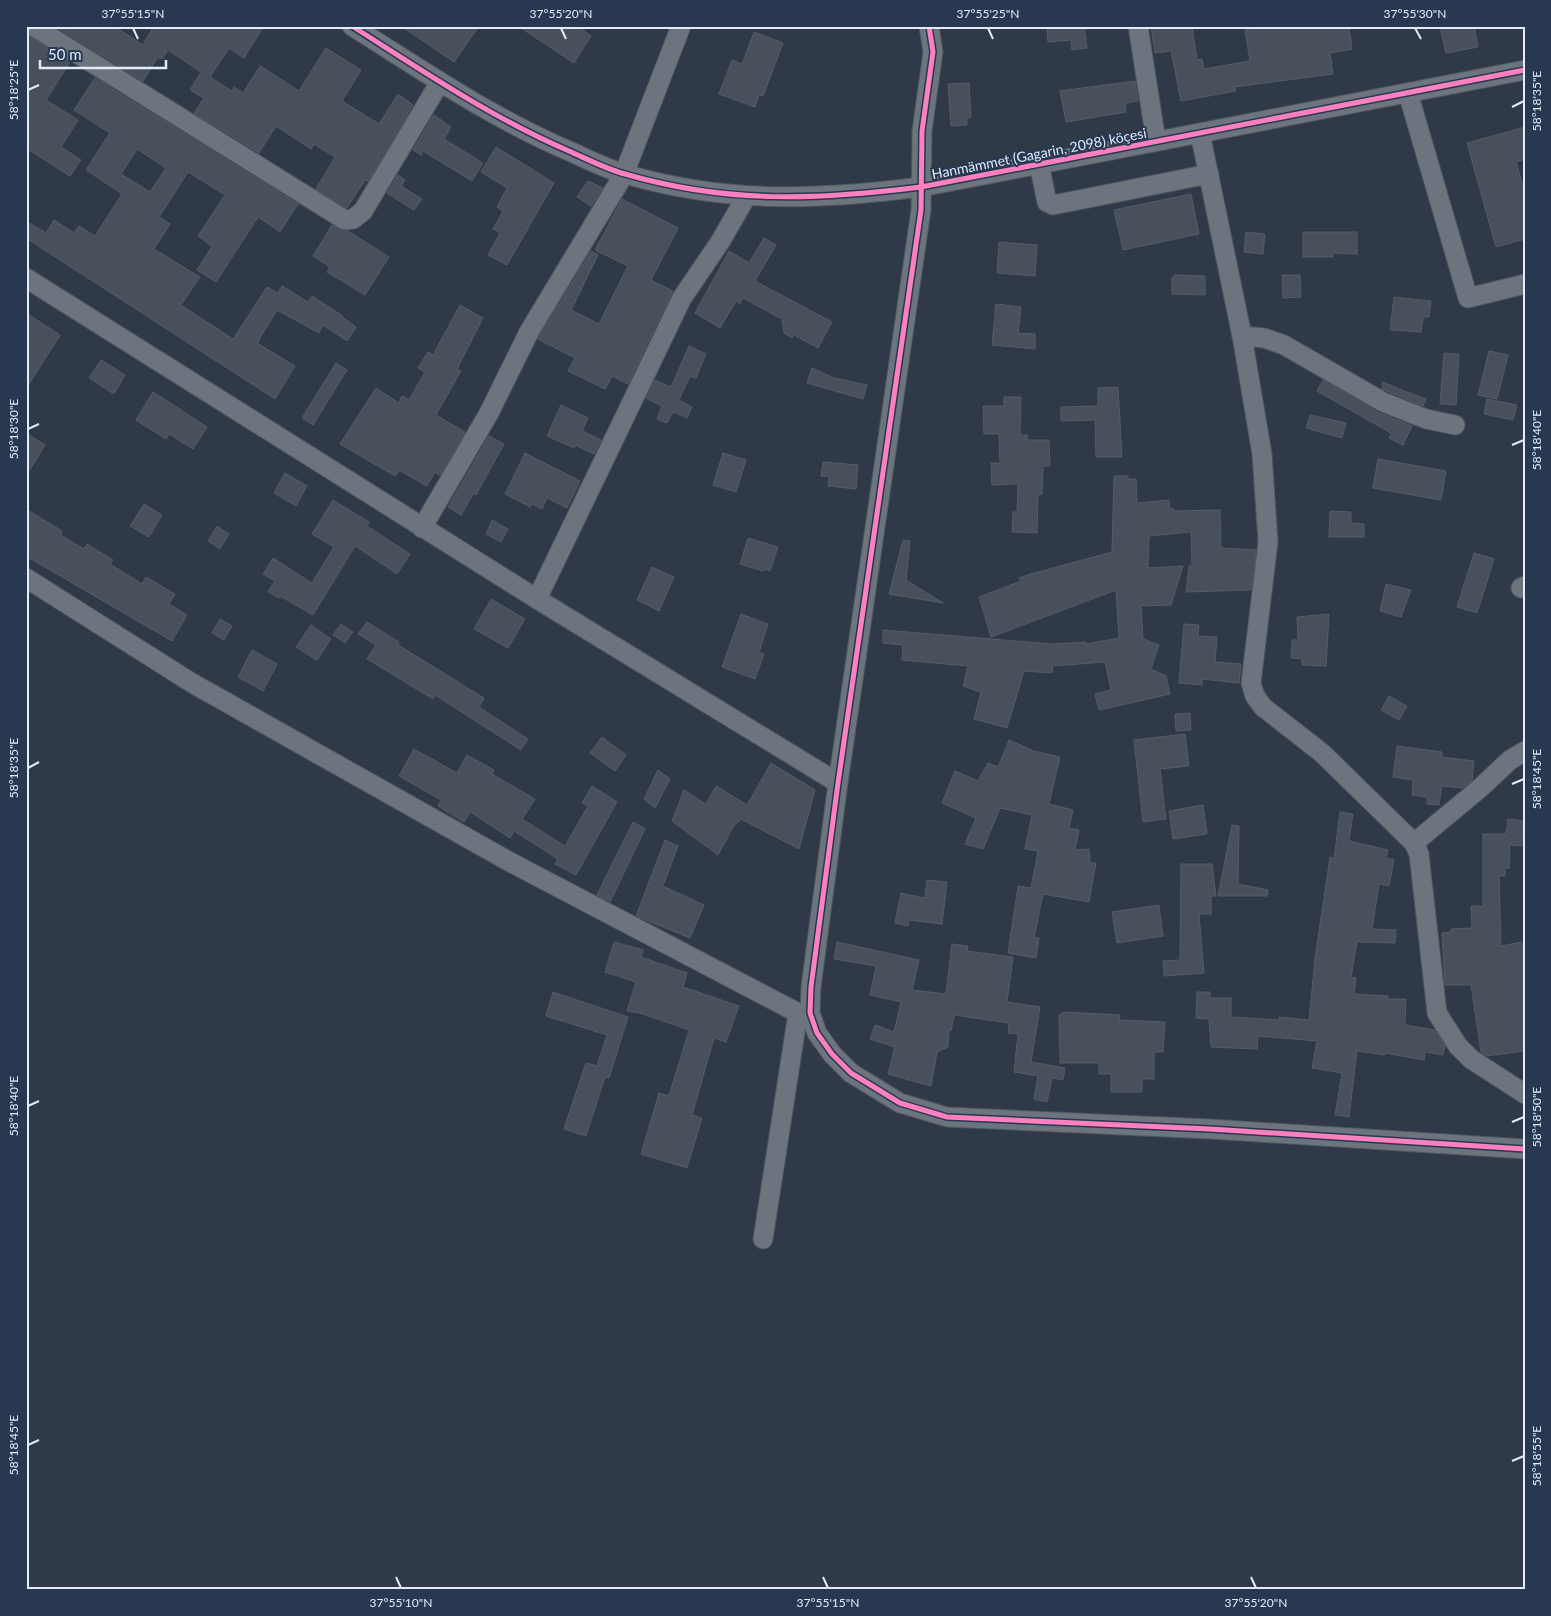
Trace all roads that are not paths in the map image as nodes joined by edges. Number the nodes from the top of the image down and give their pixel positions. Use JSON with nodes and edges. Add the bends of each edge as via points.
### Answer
{"nodes":[{"id":1,"x":34,"y":26,"type":"edge"},
{"id":2,"x":352,"y":26,"type":"edge"},
{"id":3,"x":681,"y":26,"type":"edge"},
{"id":4,"x":929,"y":26,"type":"edge"},
{"id":5,"x":1138,"y":26,"type":"edge"},
{"id":6,"x":1525,"y":70,"type":"edge"},
{"id":7,"x":440,"y":82,"type":"junction"},
{"id":8,"x":1408,"y":93,"type":"junction"},
{"id":9,"x":1200,"y":133,"type":"junction"},
{"id":10,"x":1156,"y":141,"type":"junction"},
{"id":11,"x":1039,"y":164,"type":"junction"},
{"id":12,"x":624,"y":174,"type":"junction"},
{"id":13,"x":1208,"y":174,"type":"junction"},
{"id":14,"x":922,"y":187,"type":"junction"},
{"id":15,"x":746,"y":197,"type":"junction"},
{"id":16,"x":26,"y":278,"type":"edge"},
{"id":17,"x":1525,"y":284,"type":"edge"},
{"id":18,"x":1242,"y":336,"type":"junction"},
{"id":19,"x":1455,"y":425,"type":"dead end"},
{"id":20,"x":422,"y":528,"type":"junction"},
{"id":21,"x":26,"y":578,"type":"edge"},
{"id":22,"x":537,"y":599,"type":"junction"},
{"id":23,"x":1525,"y":751,"type":"edge"},
{"id":24,"x":838,"y":782,"type":"junction"},
{"id":25,"x":1414,"y":843,"type":"junction"},
{"id":26,"x":1525,"y":1094,"type":"edge"},
{"id":27,"x":1525,"y":1149,"type":"edge"},
{"id":28,"x":763,"y":1239,"type":"dead end"}],
"edges":[{"from":1,"to":7,"type":"street","via":[[345,220],[353,219],[363,210]]},
{"from":2,"to":7,"type":"street","name":"Hanmämmet (Gagarin, 2098) köçesi"},
{"from":3,"to":12,"type":"street"},
{"from":4,"to":14,"type":"street","via":[[933,52],[922,131]]},
{"from":5,"to":10,"type":"street"},
{"from":6,"to":8,"type":"street","name":"Hanmämmet (Gagarin, 2098) köçesi"},
{"from":7,"to":12,"type":"street","name":"Hanmämmet (Gagarin, 2098) köçesi","via":[[487,112]]},
{"from":8,"to":9,"type":"street","name":"Hanmämmet (Gagarin, 2098) köçesi"},
{"from":8,"to":17,"type":"street","via":[[1468,298]]},
{"from":9,"to":10,"type":"street","name":"Hanmämmet (Gagarin, 2098) köçesi"},
{"from":9,"to":13,"type":"street"},
{"from":10,"to":11,"type":"street","name":"Hanmämmet (Gagarin, 2098) köçesi"},
{"from":11,"to":13,"type":"street","via":[[1047,202],[1053,205]]},
{"from":11,"to":14,"type":"street","name":"Hanmämmet (Gagarin, 2098) köçesi"},
{"from":12,"to":15,"type":"street","name":"Hanmämmet (Gagarin, 2098) köçesi"},
{"from":12,"to":20,"type":"street","via":[[529,332],[489,413]]},
{"from":13,"to":18,"type":"street"},
{"from":14,"to":15,"type":"street","name":"Hanmämmet (Gagarin, 2098) köçesi","via":[[814,198]]},
{"from":14,"to":24,"type":"street"},
{"from":15,"to":22,"type":"street","via":[[682,298]]},
{"from":16,"to":20,"type":"street"},
{"from":18,"to":19,"type":"street","via":[[1264,338],[1284,345],[1383,402],[1426,419]]},
{"from":18,"to":25,"type":"street","via":[[1262,454],[1268,542],[1252,684],[1255,696],[1263,707],[1322,752]]},
{"from":20,"to":22,"type":"street"},
{"from":21,"to":28,"type":"street","via":[[192,683],[510,862],[798,1013]]},
{"from":22,"to":24,"type":"street"},
{"from":23,"to":25,"type":"street","via":[[1510,760]]},
{"from":24,"to":27,"type":"street","via":[[810,1013],[816,1033],[832,1054],[875,1090],[900,1103],[947,1116]]},
{"from":25,"to":26,"type":"street","via":[[1419,854],[1437,1013],[1458,1046],[1472,1059]]}]}
